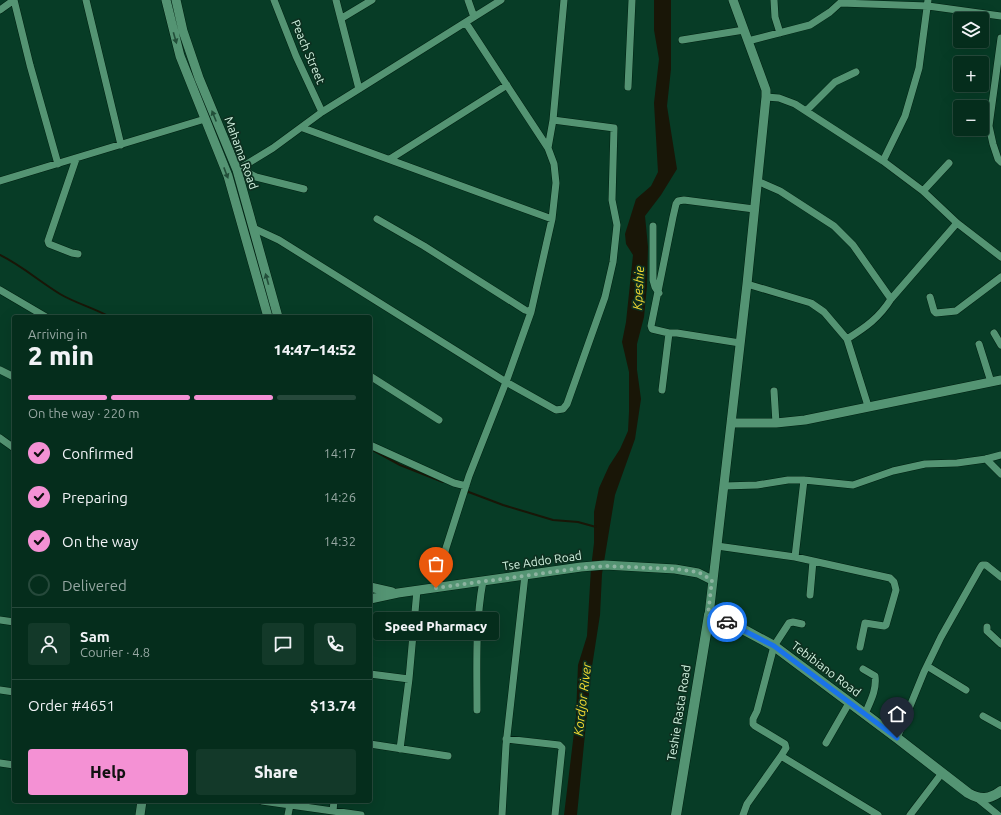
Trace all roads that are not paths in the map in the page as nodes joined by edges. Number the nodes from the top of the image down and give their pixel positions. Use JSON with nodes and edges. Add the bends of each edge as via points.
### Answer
{"nodes":[{"id":1,"x":14,"y":0,"type":"edge"},
{"id":2,"x":86,"y":0,"type":"edge"},
{"id":3,"x":166,"y":0,"type":"edge"},
{"id":4,"x":176,"y":0,"type":"edge"},
{"id":5,"x":274,"y":0,"type":"edge"},
{"id":6,"x":336,"y":0,"type":"edge"},
{"id":7,"x":372,"y":0,"type":"edge"},
{"id":8,"x":468,"y":0,"type":"edge"},
{"id":9,"x":501,"y":0,"type":"edge"},
{"id":10,"x":564,"y":0,"type":"edge"},
{"id":11,"x":632,"y":0,"type":"edge"},
{"id":12,"x":733,"y":0,"type":"edge"},
{"id":13,"x":774,"y":0,"type":"edge"},
{"id":14,"x":928,"y":3,"type":"edge"},
{"id":15,"x":0,"y":10,"type":"edge"},
{"id":16,"x":1001,"y":16,"type":"edge"},
{"id":17,"x":474,"y":17,"type":"junction"},
{"id":18,"x":342,"y":18,"type":"junction"},
{"id":19,"x":466,"y":23,"type":"junction"},
{"id":20,"x":744,"y":30,"type":"junction"},
{"id":21,"x":780,"y":33,"type":"junction"},
{"id":22,"x":1001,"y":38,"type":"edge"},
{"id":23,"x":682,"y":40,"type":"dead end"},
{"id":24,"x":748,"y":41,"type":"junction"},
{"id":25,"x":856,"y":72,"type":"dead end"},
{"id":26,"x":507,"y":85,"type":"junction"},
{"id":27,"x":628,"y":87,"type":"dead end"},
{"id":28,"x":359,"y":89,"type":"junction"},
{"id":29,"x":766,"y":97,"type":"junction"},
{"id":30,"x":806,"y":111,"type":"junction"},
{"id":31,"x":322,"y":112,"type":"junction"},
{"id":32,"x":205,"y":120,"type":"junction"},
{"id":33,"x":553,"y":120,"type":"junction"},
{"id":34,"x":303,"y":128,"type":"junction"},
{"id":35,"x":121,"y":145,"type":"junction"},
{"id":36,"x":548,"y":148,"type":"junction"},
{"id":37,"x":76,"y":159,"type":"junction"},
{"id":38,"x":390,"y":159,"type":"junction"},
{"id":39,"x":884,"y":161,"type":"junction"},
{"id":40,"x":1001,"y":162,"type":"edge"},
{"id":41,"x":949,"y":163,"type":"dead end"},
{"id":42,"x":58,"y":164,"type":"junction"},
{"id":43,"x":240,"y":169,"type":"junction"},
{"id":44,"x":0,"y":181,"type":"edge"},
{"id":45,"x":757,"y":181,"type":"junction"},
{"id":46,"x":304,"y":189,"type":"dead end"},
{"id":47,"x":923,"y":191,"type":"junction"},
{"id":48,"x":754,"y":209,"type":"junction"},
{"id":49,"x":377,"y":219,"type":"dead end"},
{"id":50,"x":552,"y":219,"type":"junction"},
{"id":51,"x":958,"y":223,"type":"junction"},
{"id":52,"x":653,"y":226,"type":"dead end"},
{"id":53,"x":253,"y":228,"type":"junction"},
{"id":54,"x":78,"y":254,"type":"dead end"},
{"id":55,"x":1001,"y":257,"type":"edge"},
{"id":56,"x":1001,"y":277,"type":"edge"},
{"id":57,"x":747,"y":284,"type":"junction"},
{"id":58,"x":0,"y":290,"type":"edge"},
{"id":59,"x":659,"y":293,"type":"junction"},
{"id":60,"x":930,"y":297,"type":"dead end"},
{"id":61,"x":891,"y":299,"type":"junction"},
{"id":62,"x":531,"y":312,"type":"junction"},
{"id":63,"x":43,"y":315,"type":"edge"},
{"id":64,"x":267,"y":315,"type":"edge"},
{"id":65,"x":277,"y":315,"type":"edge"},
{"id":66,"x":669,"y":333,"type":"junction"},
{"id":67,"x":994,"y":333,"type":"dead end"},
{"id":68,"x":847,"y":339,"type":"junction"},
{"id":69,"x":740,"y":343,"type":"junction"},
{"id":70,"x":979,"y":344,"type":"dead end"},
{"id":71,"x":1001,"y":345,"type":"edge"},
{"id":72,"x":0,"y":370,"type":"edge"},
{"id":73,"x":12,"y":376,"type":"edge"},
{"id":74,"x":372,"y":377,"type":"edge"},
{"id":75,"x":1001,"y":380,"type":"edge"},
{"id":76,"x":506,"y":382,"type":"junction"},
{"id":77,"x":991,"y":382,"type":"junction"},
{"id":78,"x":662,"y":390,"type":"dead end"},
{"id":79,"x":774,"y":391,"type":"dead end"},
{"id":80,"x":868,"y":406,"type":"junction"},
{"id":81,"x":439,"y":420,"type":"dead end"},
{"id":82,"x":731,"y":423,"type":"junction"},
{"id":83,"x":776,"y":423,"type":"junction"},
{"id":84,"x":0,"y":438,"type":"edge"},
{"id":85,"x":372,"y":446,"type":"edge"},
{"id":86,"x":12,"y":447,"type":"edge"},
{"id":87,"x":1001,"y":455,"type":"edge"},
{"id":88,"x":986,"y":459,"type":"junction"},
{"id":89,"x":1001,"y":474,"type":"edge"},
{"id":90,"x":804,"y":480,"type":"junction"},
{"id":91,"x":724,"y":486,"type":"junction"},
{"id":92,"x":466,"y":487,"type":"junction"},
{"id":93,"x":717,"y":546,"type":"junction"},
{"id":94,"x":795,"y":557,"type":"junction"},
{"id":95,"x":813,"y":561,"type":"junction"},
{"id":96,"x":525,"y":575,"type":"junction"},
{"id":97,"x":1001,"y":577,"type":"edge"},
{"id":98,"x":712,"y":580,"type":"junction"},
{"id":99,"x":483,"y":581,"type":"junction"},
{"id":100,"x":372,"y":587,"type":"edge"},
{"id":101,"x":436,"y":588,"type":"junction"},
{"id":102,"x":417,"y":590,"type":"junction"},
{"id":103,"x":398,"y":593,"type":"junction"},
{"id":104,"x":810,"y":595,"type":"dead end"},
{"id":105,"x":372,"y":599,"type":"edge"},
{"id":106,"x":708,"y":615,"type":"junction"},
{"id":107,"x":0,"y":620,"type":"edge"},
{"id":108,"x":12,"y":622,"type":"edge"},
{"id":109,"x":802,"y":624,"type":"dead end"},
{"id":110,"x":987,"y":627,"type":"dead end"},
{"id":111,"x":1001,"y":644,"type":"edge"},
{"id":112,"x":774,"y":646,"type":"junction"},
{"id":113,"x":860,"y":647,"type":"dead end"},
{"id":114,"x":927,"y":666,"type":"junction"},
{"id":115,"x":863,"y":669,"type":"dead end"},
{"id":116,"x":372,"y":674,"type":"edge"},
{"id":117,"x":409,"y":680,"type":"junction"},
{"id":118,"x":0,"y":690,"type":"edge"},
{"id":119,"x":966,"y":690,"type":"dead end"},
{"id":120,"x":12,"y":692,"type":"edge"},
{"id":121,"x":849,"y":703,"type":"junction"},
{"id":122,"x":477,"y":710,"type":"dead end"},
{"id":123,"x":865,"y":714,"type":"junction"},
{"id":124,"x":983,"y":716,"type":"dead end"},
{"id":125,"x":1001,"y":726,"type":"edge"},
{"id":126,"x":897,"y":738,"type":"junction"},
{"id":127,"x":506,"y":739,"type":"junction"},
{"id":128,"x":826,"y":743,"type":"dead end"},
{"id":129,"x":372,"y":744,"type":"edge"},
{"id":130,"x":400,"y":749,"type":"junction"},
{"id":131,"x":448,"y":756,"type":"dead end"},
{"id":132,"x":781,"y":756,"type":"junction"},
{"id":133,"x":0,"y":763,"type":"edge"},
{"id":134,"x":12,"y":765,"type":"edge"},
{"id":135,"x":942,"y":773,"type":"junction"},
{"id":136,"x":1001,"y":791,"type":"edge"},
{"id":137,"x":977,"y":798,"type":"junction"},
{"id":138,"x":142,"y":803,"type":"edge"},
{"id":139,"x":276,"y":803,"type":"edge"},
{"id":140,"x":334,"y":803,"type":"edge"},
{"id":141,"x":290,"y":805,"type":"junction"},
{"id":142,"x":333,"y":811,"type":"junction"},
{"id":143,"x":140,"y":815,"type":"edge"},
{"id":144,"x":288,"y":815,"type":"edge"},
{"id":145,"x":357,"y":815,"type":"edge"},
{"id":146,"x":502,"y":815,"type":"edge"},
{"id":147,"x":556,"y":815,"type":"edge"},
{"id":148,"x":676,"y":815,"type":"edge"},
{"id":149,"x":743,"y":815,"type":"edge"},
{"id":150,"x":878,"y":815,"type":"edge"},
{"id":151,"x":910,"y":815,"type":"edge"},
{"id":152,"x":998,"y":815,"type":"edge"}],
"edges":[{"from":1,"to":15,"type":"street"},
{"from":1,"to":42,"type":"street"},
{"from":2,"to":35,"type":"street"},
{"from":3,"to":32,"type":"street","name":"Mahama Road","one_way":true,"via":[[180,56]]},
{"from":43,"to":4,"type":"street","name":"Mahama Road","one_way":true,"via":[[199,78],[183,31]]},
{"from":5,"to":31,"type":"street","name":"Peach Street"},
{"from":6,"to":18,"type":"street"},
{"from":7,"to":18,"type":"street"},
{"from":8,"to":17,"type":"street"},
{"from":9,"to":17,"type":"street"},
{"from":10,"to":33,"type":"street"},
{"from":11,"to":27,"type":"street"},
{"from":12,"to":20,"type":"street"},
{"from":13,"to":21,"type":"street","via":[[775,17]]},
{"from":14,"to":16,"type":"street"},
{"from":14,"to":21,"type":"street","via":[[840,3],[810,25]]},
{"from":14,"to":39,"type":"street","via":[[917,75],[905,116]]},
{"from":17,"to":19,"type":"street"},
{"from":18,"to":28,"type":"street"},
{"from":19,"to":26,"type":"street"},
{"from":19,"to":28,"type":"street"},
{"from":20,"to":23,"type":"street"},
{"from":20,"to":24,"type":"street"},
{"from":21,"to":24,"type":"street"},
{"from":22,"to":40,"type":"street","via":[[989,126]]},
{"from":24,"to":29,"type":"street","via":[[766,90]]},
{"from":25,"to":30,"type":"street","via":[[835,82]]},
{"from":26,"to":36,"type":"street"},
{"from":26,"to":38,"type":"street"},
{"from":28,"to":31,"type":"street"},
{"from":29,"to":30,"type":"street","via":[[786,99]]},
{"from":29,"to":45,"type":"street"},
{"from":30,"to":39,"type":"street"},
{"from":31,"to":34,"type":"street"},
{"from":32,"to":35,"type":"street"},
{"from":32,"to":64,"type":"street","name":"Mahama Road","one_way":true,"via":[[228,176]]},
{"from":33,"to":36,"type":"street"},
{"from":33,"to":76,"type":"street","via":[[614,128],[612,200],[617,225],[613,262],[605,297],[568,404],[563,409],[556,410]]},
{"from":34,"to":38,"type":"street"},
{"from":34,"to":43,"type":"street"},
{"from":35,"to":37,"type":"street"},
{"from":36,"to":50,"type":"street","via":[[554,164],[556,183]]},
{"from":37,"to":42,"type":"street"},
{"from":37,"to":54,"type":"street","via":[[48,240],[53,246]]},
{"from":38,"to":50,"type":"street"},
{"from":39,"to":47,"type":"street"},
{"from":41,"to":47,"type":"street"},
{"from":42,"to":44,"type":"street"},
{"from":43,"to":46,"type":"street","via":[[256,177]]},
{"from":43,"to":53,"type":"street","name":"Mahama Road"},
{"from":45,"to":48,"type":"street"},
{"from":45,"to":61,"type":"street","via":[[780,191],[834,226],[853,245]]},
{"from":47,"to":51,"type":"street"},
{"from":48,"to":57,"type":"street"},
{"from":48,"to":59,"type":"street","via":[[678,201]]},
{"from":49,"to":62,"type":"street"},
{"from":50,"to":62,"type":"street"},
{"from":51,"to":55,"type":"street"},
{"from":51,"to":61,"type":"street"},
{"from":52,"to":59,"type":"street","via":[[653,280]]},
{"from":65,"to":53,"type":"street","name":"Mahama Road","one_way":true},
{"from":53,"to":76,"type":"street","via":[[279,240]]},
{"from":56,"to":60,"type":"street","via":[[956,310],[936,313]]},
{"from":57,"to":68,"type":"street","via":[[810,303],[824,312]]},
{"from":57,"to":69,"type":"street"},
{"from":58,"to":63,"type":"street"},
{"from":59,"to":66,"type":"street","via":[[651,326],[652,329]]},
{"from":61,"to":68,"type":"street","via":[[870,324]]},
{"from":62,"to":76,"type":"street"},
{"from":66,"to":69,"type":"street"},
{"from":66,"to":78,"type":"street"},
{"from":67,"to":71,"type":"street"},
{"from":68,"to":80,"type":"street"},
{"from":69,"to":82,"type":"street"},
{"from":70,"to":77,"type":"street"},
{"from":72,"to":73,"type":"street"},
{"from":74,"to":81,"type":"street"},
{"from":75,"to":77,"type":"street"},
{"from":76,"to":92,"type":"street"},
{"from":77,"to":80,"type":"street"},
{"from":79,"to":83,"type":"street"},
{"from":80,"to":83,"type":"street","via":[[805,420]]},
{"from":82,"to":83,"type":"street"},
{"from":82,"to":91,"type":"street"},
{"from":84,"to":86,"type":"street"},
{"from":85,"to":92,"type":"street"},
{"from":87,"to":88,"type":"street"},
{"from":88,"to":89,"type":"street"},
{"from":88,"to":90,"type":"street","via":[[925,464],[893,471],[853,485]]},
{"from":90,"to":91,"type":"street"},
{"from":90,"to":94,"type":"street"},
{"from":91,"to":93,"type":"street"},
{"from":92,"to":101,"type":"street"},
{"from":93,"to":94,"type":"street"},
{"from":93,"to":98,"type":"street"},
{"from":94,"to":95,"type":"street"},
{"from":95,"to":104,"type":"street"},
{"from":95,"to":113,"type":"street","via":[[890,578],[894,582],[896,590],[886,625],[865,623]]},
{"from":96,"to":98,"type":"street","name":"Tse Addo Road","via":[[581,568],[629,566],[698,572]]},
{"from":96,"to":99,"type":"street","name":"Tse Addo Road"},
{"from":96,"to":127,"type":"street"},
{"from":97,"to":114,"type":"street","via":[[986,565],[982,565]]},
{"from":98,"to":106,"type":"street"},
{"from":99,"to":101,"type":"street","name":"Tse Addo Road"},
{"from":99,"to":122,"type":"street","via":[[477,624]]},
{"from":100,"to":103,"type":"street","name":"Tse Addo Road"},
{"from":101,"to":102,"type":"street","name":"Tse Addo Road"},
{"from":102,"to":103,"type":"street","name":"Tse Addo Road"},
{"from":102,"to":117,"type":"street"},
{"from":103,"to":105,"type":"street","name":"Tse Addo Road"},
{"from":106,"to":112,"type":"main road","name":"Tebibiano Road","via":[[737,626]]},
{"from":106,"to":148,"type":"main road","name":"Teshie Rasta Road"},
{"from":107,"to":108,"type":"street"},
{"from":109,"to":112,"type":"street","via":[[789,623]]},
{"from":110,"to":111,"type":"street","via":[[987,631]]},
{"from":112,"to":121,"type":"main road","name":"Tebibiano Road"},
{"from":112,"to":132,"type":"street","via":[[753,724],[785,744],[786,748]]},
{"from":114,"to":119,"type":"street"},
{"from":114,"to":126,"type":"street"},
{"from":115,"to":123,"type":"street","via":[[875,676],[876,684]]},
{"from":116,"to":117,"type":"street"},
{"from":117,"to":130,"type":"street"},
{"from":118,"to":120,"type":"street"},
{"from":121,"to":123,"type":"main road","name":"Tebibiano Road"},
{"from":121,"to":128,"type":"street"},
{"from":123,"to":126,"type":"main road","name":"Tebibiano Road"},
{"from":124,"to":125,"type":"street"},
{"from":126,"to":135,"type":"main road","name":"Tebibiano Road"},
{"from":127,"to":146,"type":"street"},
{"from":127,"to":147,"type":"street","via":[[559,745],[562,748]]},
{"from":129,"to":130,"type":"street"},
{"from":130,"to":131,"type":"street"},
{"from":132,"to":149,"type":"street","via":[[747,804]]},
{"from":132,"to":150,"type":"street"},
{"from":133,"to":134,"type":"street"},
{"from":135,"to":137,"type":"main road","name":"Tebibiano Road"},
{"from":135,"to":151,"type":"street"},
{"from":136,"to":137,"type":"main road","via":[[992,796]]},
{"from":137,"to":152,"type":"street"},
{"from":138,"to":143,"type":"street"},
{"from":139,"to":141,"type":"street"},
{"from":140,"to":142,"type":"street"},
{"from":141,"to":142,"type":"street"},
{"from":141,"to":144,"type":"street"},
{"from":142,"to":145,"type":"street"}]}
